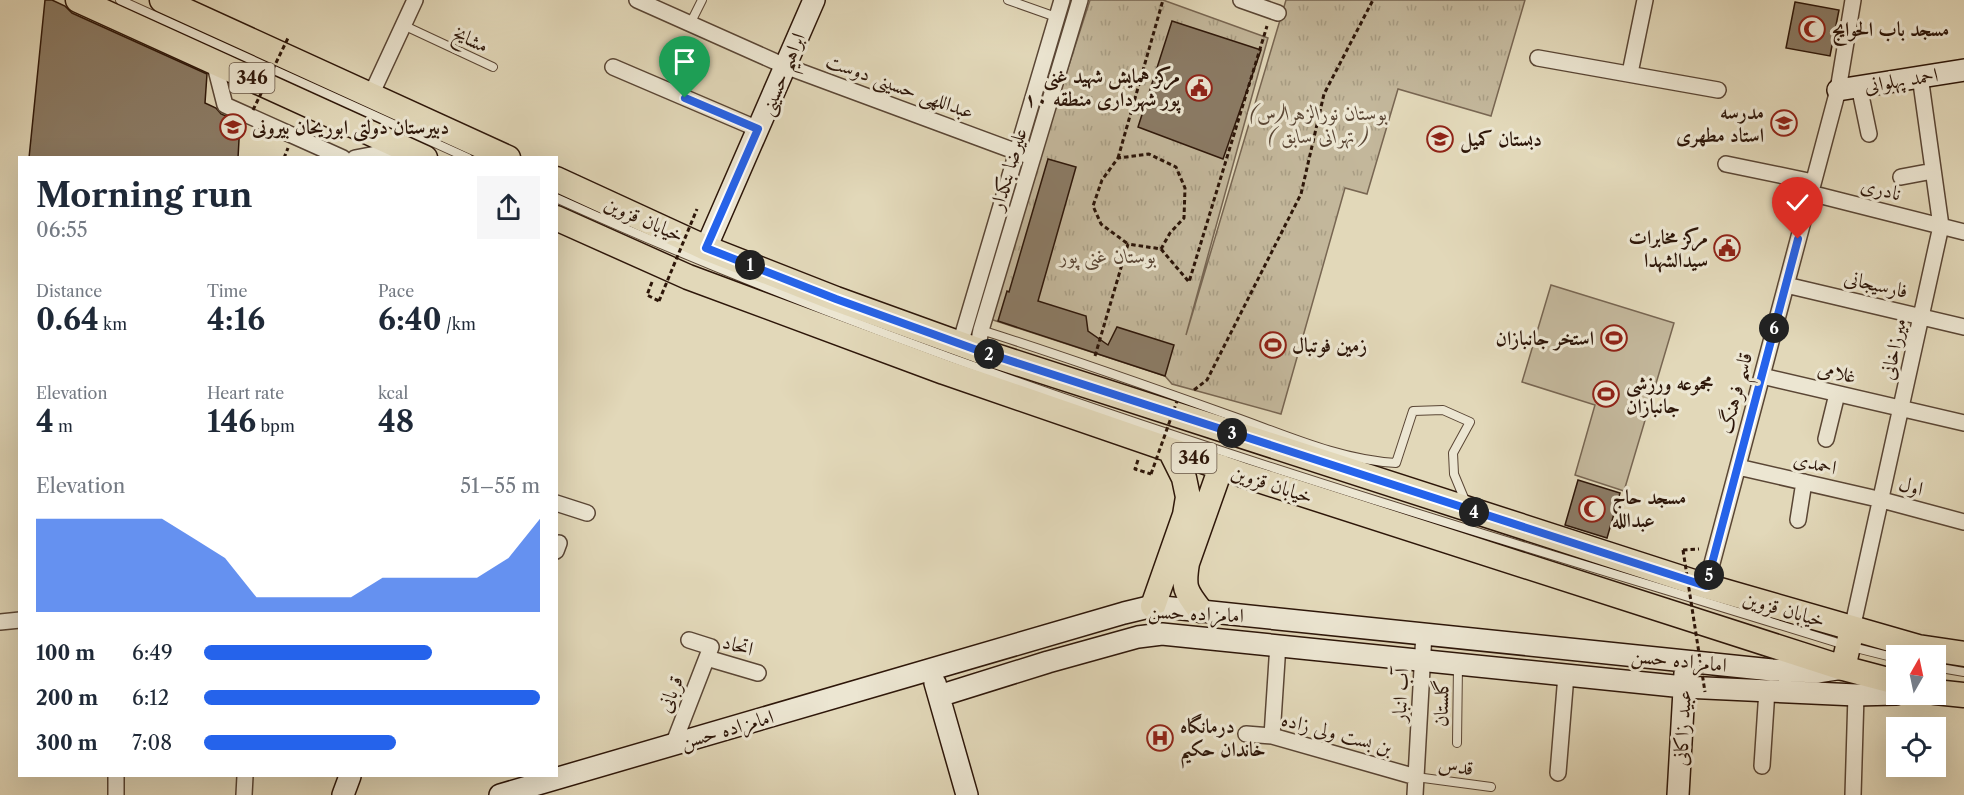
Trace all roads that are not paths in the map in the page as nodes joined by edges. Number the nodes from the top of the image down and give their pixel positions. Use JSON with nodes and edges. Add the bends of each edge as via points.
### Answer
{"nodes":[{"id":1,"x":78,"y":0,"type":"edge"},
{"id":2,"x":120,"y":0,"type":"edge"},
{"id":3,"x":162,"y":0,"type":"edge"},
{"id":4,"x":415,"y":0,"type":"edge"},
{"id":5,"x":637,"y":0,"type":"edge"},
{"id":6,"x":702,"y":0,"type":"edge"},
{"id":7,"x":814,"y":0,"type":"edge"},
{"id":8,"x":1008,"y":0,"type":"edge"},
{"id":9,"x":1062,"y":0,"type":"edge"},
{"id":10,"x":1080,"y":0,"type":"edge"},
{"id":11,"x":1241,"y":0,"type":"edge"},
{"id":12,"x":1645,"y":0,"type":"edge"},
{"id":13,"x":1853,"y":0,"type":"edge"},
{"id":14,"x":1275,"y":12,"type":"road end"},
{"id":15,"x":1056,"y":17,"type":"junction"},
{"id":16,"x":690,"y":24,"type":"junction"},
{"id":17,"x":403,"y":25,"type":"junction"},
{"id":18,"x":1538,"y":58,"type":"dead end"},
{"id":19,"x":214,"y":62,"type":"junction"},
{"id":20,"x":785,"y":66,"type":"junction"},
{"id":21,"x":493,"y":67,"type":"dead end"},
{"id":22,"x":613,"y":67,"type":"dead end"},
{"id":23,"x":1964,"y":70,"type":"edge"},
{"id":24,"x":1630,"y":73,"type":"junction"},
{"id":25,"x":1920,"y":76,"type":"junction"},
{"id":26,"x":1859,"y":86,"type":"junction"},
{"id":27,"x":1718,"y":90,"type":"dead end"},
{"id":28,"x":1838,"y":90,"type":"junction"},
{"id":29,"x":371,"y":95,"type":"junction"},
{"id":30,"x":758,"y":129,"type":"junction"},
{"id":31,"x":1869,"y":134,"type":"dead end"},
{"id":32,"x":1017,"y":152,"type":"junction"},
{"id":33,"x":415,"y":153,"type":"edge"},
{"id":34,"x":339,"y":156,"type":"edge"},
{"id":35,"x":379,"y":156,"type":"edge"},
{"id":36,"x":464,"y":156,"type":"edge"},
{"id":37,"x":504,"y":156,"type":"edge"},
{"id":38,"x":1033,"y":157,"type":"junction"},
{"id":39,"x":1726,"y":164,"type":"dead end"},
{"id":40,"x":1934,"y":171,"type":"junction"},
{"id":41,"x":1901,"y":177,"type":"dead end"},
{"id":42,"x":558,"y":180,"type":"edge"},
{"id":43,"x":1812,"y":187,"type":"junction"},
{"id":44,"x":558,"y":199,"type":"edge"},
{"id":45,"x":558,"y":219,"type":"edge"},
{"id":46,"x":1941,"y":226,"type":"junction"},
{"id":47,"x":1964,"y":232,"type":"edge"},
{"id":48,"x":706,"y":248,"type":"junction"},
{"id":49,"x":1786,"y":285,"type":"junction"},
{"id":50,"x":1922,"y":316,"type":"junction"},
{"id":51,"x":1964,"y":327,"type":"edge"},
{"id":52,"x":973,"y":341,"type":"junction"},
{"id":53,"x":1762,"y":376,"type":"junction"},
{"id":54,"x":1837,"y":394,"type":"junction"},
{"id":55,"x":1902,"y":409,"type":"junction"},
{"id":56,"x":1964,"y":423,"type":"edge"},
{"id":57,"x":1826,"y":439,"type":"dead end"},
{"id":58,"x":1170,"y":450,"type":"junction"},
{"id":59,"x":1221,"y":467,"type":"junction"},
{"id":60,"x":1738,"y":467,"type":"junction"},
{"id":61,"x":1804,"y":482,"type":"junction"},
{"id":62,"x":1882,"y":500,"type":"junction"},
{"id":63,"x":558,"y":504,"type":"edge"},
{"id":64,"x":1470,"y":511,"type":"junction"},
{"id":65,"x":587,"y":513,"type":"dead end"},
{"id":66,"x":1798,"y":520,"type":"dead end"},
{"id":67,"x":1964,"y":522,"type":"edge"},
{"id":68,"x":1706,"y":586,"type":"junction"},
{"id":69,"x":1153,"y":606,"type":"junction"},
{"id":70,"x":1200,"y":610,"type":"junction"},
{"id":71,"x":18,"y":620,"type":"edge"},
{"id":72,"x":0,"y":622,"type":"edge"},
{"id":73,"x":1424,"y":633,"type":"junction"},
{"id":74,"x":689,"y":640,"type":"dead end"},
{"id":75,"x":1278,"y":644,"type":"junction"},
{"id":76,"x":1848,"y":647,"type":"junction"},
{"id":77,"x":1964,"y":654,"type":"edge"},
{"id":78,"x":1886,"y":656,"type":"edge"},
{"id":79,"x":707,"y":658,"type":"junction"},
{"id":80,"x":1423,"y":660,"type":"junction"},
{"id":81,"x":1685,"y":661,"type":"junction"},
{"id":82,"x":1458,"y":664,"type":"junction"},
{"id":83,"x":932,"y":669,"type":"junction"},
{"id":84,"x":1946,"y":669,"type":"edge"},
{"id":85,"x":1964,"y":672,"type":"edge"},
{"id":86,"x":758,"y":673,"type":"dead end"},
{"id":87,"x":1566,"y":675,"type":"junction"},
{"id":88,"x":1886,"y":675,"type":"edge"},
{"id":89,"x":1684,"y":687,"type":"junction"},
{"id":90,"x":1767,"y":690,"type":"junction"},
{"id":91,"x":1886,"y":694,"type":"edge"},
{"id":92,"x":1856,"y":695,"type":"junction"},
{"id":93,"x":939,"y":696,"type":"junction"},
{"id":94,"x":1246,"y":734,"type":"dead end"},
{"id":95,"x":1272,"y":736,"type":"junction"},
{"id":96,"x":1457,"y":743,"type":"dead end"},
{"id":97,"x":672,"y":745,"type":"junction"},
{"id":98,"x":1762,"y":766,"type":"dead end"},
{"id":99,"x":1558,"y":773,"type":"dead end"},
{"id":100,"x":116,"y":777,"type":"edge"},
{"id":101,"x":244,"y":777,"type":"edge"},
{"id":102,"x":350,"y":777,"type":"edge"},
{"id":103,"x":1416,"y":777,"type":"junction"},
{"id":104,"x":1491,"y":787,"type":"dead end"},
{"id":105,"x":116,"y":795,"type":"edge"},
{"id":106,"x":244,"y":795,"type":"edge"},
{"id":107,"x":343,"y":795,"type":"edge"},
{"id":108,"x":500,"y":795,"type":"edge"},
{"id":109,"x":967,"y":795,"type":"edge"},
{"id":110,"x":1415,"y":795,"type":"edge"},
{"id":111,"x":1678,"y":795,"type":"edge"},
{"id":112,"x":1853,"y":795,"type":"edge"}],
"edges":[{"from":1,"to":19,"type":"main road","number":"346"},
{"from":2,"to":36,"type":"lane"},
{"from":3,"to":29,"type":"main road","number":"346"},
{"from":4,"to":17,"type":"street"},
{"from":5,"to":16,"type":"street","name":"عبداللهی حسینی دوست"},
{"from":6,"to":16,"type":"lane"},
{"from":7,"to":20,"type":"main road","name":"ابراهیم حسینی"},
{"from":8,"to":15,"type":"lane"},
{"from":9,"to":15,"type":"street","name":"علیرضا بنکدار"},
{"from":10,"to":38,"type":"street","name":"علیرضا بنکدار"},
{"from":11,"to":14,"type":"street"},
{"from":12,"to":24,"type":"street"},
{"from":13,"to":28,"type":"street","name":"قاسم فرهنگ"},
{"from":15,"to":32,"type":"street","name":"علیرضا بنکدار"},
{"from":16,"to":20,"type":"street","name":"عبداللهی حسینی دوست"},
{"from":17,"to":21,"type":"lane","name":"مشایخ"},
{"from":17,"to":29,"type":"street"},
{"from":18,"to":24,"type":"street"},
{"from":19,"to":33,"type":"main road","number":"346"},
{"from":19,"to":34,"type":"street","via":[[225,105]]},
{"from":20,"to":30,"type":"main road","name":"ابراهیم حسینی"},
{"from":20,"to":32,"type":"street","name":"عبداللهی حسینی دوست"},
{"from":22,"to":30,"type":"street"},
{"from":23,"to":25,"type":"main road","name":"احمد پهلوانی"},
{"from":24,"to":27,"type":"street"},
{"from":25,"to":26,"type":"main road","name":"احمد پهلوانی"},
{"from":25,"to":40,"type":"street","name":"میرزاخانی"},
{"from":26,"to":28,"type":"main road","name":"احمد پهلوانی"},
{"from":26,"to":31,"type":"street"},
{"from":28,"to":43,"type":"street","name":"قاسم فرهنگ"},
{"from":29,"to":37,"type":"main road","number":"346"},
{"from":30,"to":48,"type":"main road","name":"ابراهیم حسینی"},
{"from":32,"to":38,"type":"street","name":"عبداللهی حسینی دوست"},
{"from":32,"to":52,"type":"street","name":"علیرضا بنکدار"},
{"from":33,"to":35,"type":"street"},
{"from":38,"to":52,"type":"street","name":"علیرضا بنکدار"},
{"from":39,"to":43,"type":"street","name":"نادری"},
{"from":40,"to":41,"type":"street"},
{"from":40,"to":46,"type":"street","name":"میرزاخانی"},
{"from":42,"to":48,"type":"main road","name":"خیابان قزوین","number":"346"},
{"from":43,"to":46,"type":"street","name":"نادری"},
{"from":43,"to":49,"type":"street","name":"قاسم فرهنگ"},
{"from":44,"to":76,"type":"lane","via":[[664,247],[964,363],[1212,448]]},
{"from":45,"to":58,"type":"main road","name":"خیابان قزوین","number":"346","via":[[699,281]]},
{"from":46,"to":47,"type":"street","name":"نادری"},
{"from":46,"to":50,"type":"street","name":"میرزاخانی"},
{"from":48,"to":52,"type":"main road","name":"خیابان قزوین","number":"346","via":[[836,299]]},
{"from":49,"to":50,"type":"street","name":"فارسیجانی"},
{"from":49,"to":53,"type":"street","name":"قاسم فرهنگ"},
{"from":50,"to":51,"type":"street","name":"فارسیجانی"},
{"from":50,"to":55,"type":"street","name":"میرزاخانی"},
{"from":52,"to":64,"type":"main road","name":"خیابان قزوین","number":"346"},
{"from":52,"to":64,"type":"lane","via":[[1092,366],[1180,400],[1370,461],[1396,463],[1413,411],[1443,410],[1470,422],[1453,453],[1454,474]]},
{"from":53,"to":54,"type":"street","name":"غلامی"},
{"from":53,"to":60,"type":"street","name":"قاسم فرهنگ"},
{"from":54,"to":55,"type":"street","name":"غلامی"},
{"from":54,"to":57,"type":"street"},
{"from":55,"to":56,"type":"street","name":"غلامی"},
{"from":55,"to":62,"type":"street","name":"میرزاخانی"},
{"from":58,"to":59,"type":"main road","name":"خیابان قزوین","number":"346"},
{"from":58,"to":69,"type":"main road","via":[[1184,478],[1188,497]]},
{"from":59,"to":70,"type":"main road","via":[[1186,563],[1187,594]]},
{"from":59,"to":76,"type":"main road","name":"خیابان قزوین","number":"346"},
{"from":60,"to":61,"type":"street","name":"احمدی"},
{"from":60,"to":68,"type":"street","name":"قاسم فرهنگ"},
{"from":61,"to":62,"type":"street","name":"احمدی"},
{"from":61,"to":66,"type":"street"},
{"from":62,"to":67,"type":"street","name":"اول"},
{"from":62,"to":76,"type":"street","name":"میرزاخانی"},
{"from":63,"to":65,"type":"street"},
{"from":64,"to":68,"type":"main road","name":"خیابان قزوین","number":"346"},
{"from":68,"to":76,"type":"main road","name":"خیابان قزوین","number":"346"},
{"from":69,"to":70,"type":"main road","name":"امامزاده حسن"},
{"from":69,"to":83,"type":"main road","name":"امامزاده حسن"},
{"from":70,"to":73,"type":"main road","name":"امامزاده حسن"},
{"from":71,"to":72,"type":"street"},
{"from":73,"to":80,"type":"street","name":"آب انبار"},
{"from":73,"to":81,"type":"main road","name":"امامزاده حسن"},
{"from":74,"to":79,"type":"street","via":[[711,647]]},
{"from":75,"to":80,"type":"main road","name":"امامزاده حسن"},
{"from":75,"to":93,"type":"main road","name":"امامزاده حسن","via":[[1162,634],[1138,637]]},
{"from":75,"to":95,"type":"street"},
{"from":76,"to":77,"type":"main road","name":"خیابان قزوین","number":"346","via":[[1918,647]]},
{"from":76,"to":78,"type":"lane"},
{"from":76,"to":81,"type":"main road","name":"امامزاده حسن","via":[[1817,672]]},
{"from":76,"to":88,"type":"main road","name":"خیابان قزوین","number":"346"},
{"from":79,"to":86,"type":"street","name":"اتحاد"},
{"from":79,"to":97,"type":"street","name":"قربانی"},
{"from":80,"to":82,"type":"main road","name":"امامزاده حسن"},
{"from":80,"to":103,"type":"street","name":"آب انبار"},
{"from":81,"to":89,"type":"main road","name":"عبید زاکانی"},
{"from":82,"to":87,"type":"main road","name":"امامزاده حسن"},
{"from":82,"to":96,"type":"lane","name":"گلستان"},
{"from":83,"to":93,"type":"main road"},
{"from":83,"to":97,"type":"main road","name":"امامزاده حسن"},
{"from":84,"to":85,"type":"lane"},
{"from":87,"to":89,"type":"main road","name":"امامزاده حسن"},
{"from":87,"to":99,"type":"street"},
{"from":89,"to":90,"type":"main road","name":"امامزاده حسن"},
{"from":89,"to":111,"type":"main road","name":"عبید زاکانی"},
{"from":90,"to":92,"type":"main road","name":"امامزاده حسن"},
{"from":90,"to":98,"type":"street"},
{"from":91,"to":92,"type":"main road","name":"امامزاده حسن"},
{"from":92,"to":112,"type":"street"},
{"from":93,"to":109,"type":"main road"},
{"from":94,"to":95,"type":"street","name":"بن بست ولی زاده"},
{"from":95,"to":103,"type":"street","name":"بن بست ولی زاده"},
{"from":97,"to":108,"type":"main road","name":"امامزاده حسن"},
{"from":100,"to":105,"type":"street"},
{"from":101,"to":106,"type":"street"},
{"from":102,"to":107,"type":"main road"},
{"from":103,"to":104,"type":"lane","name":"قدس"},
{"from":103,"to":110,"type":"street","name":"آب انبار"}]}
